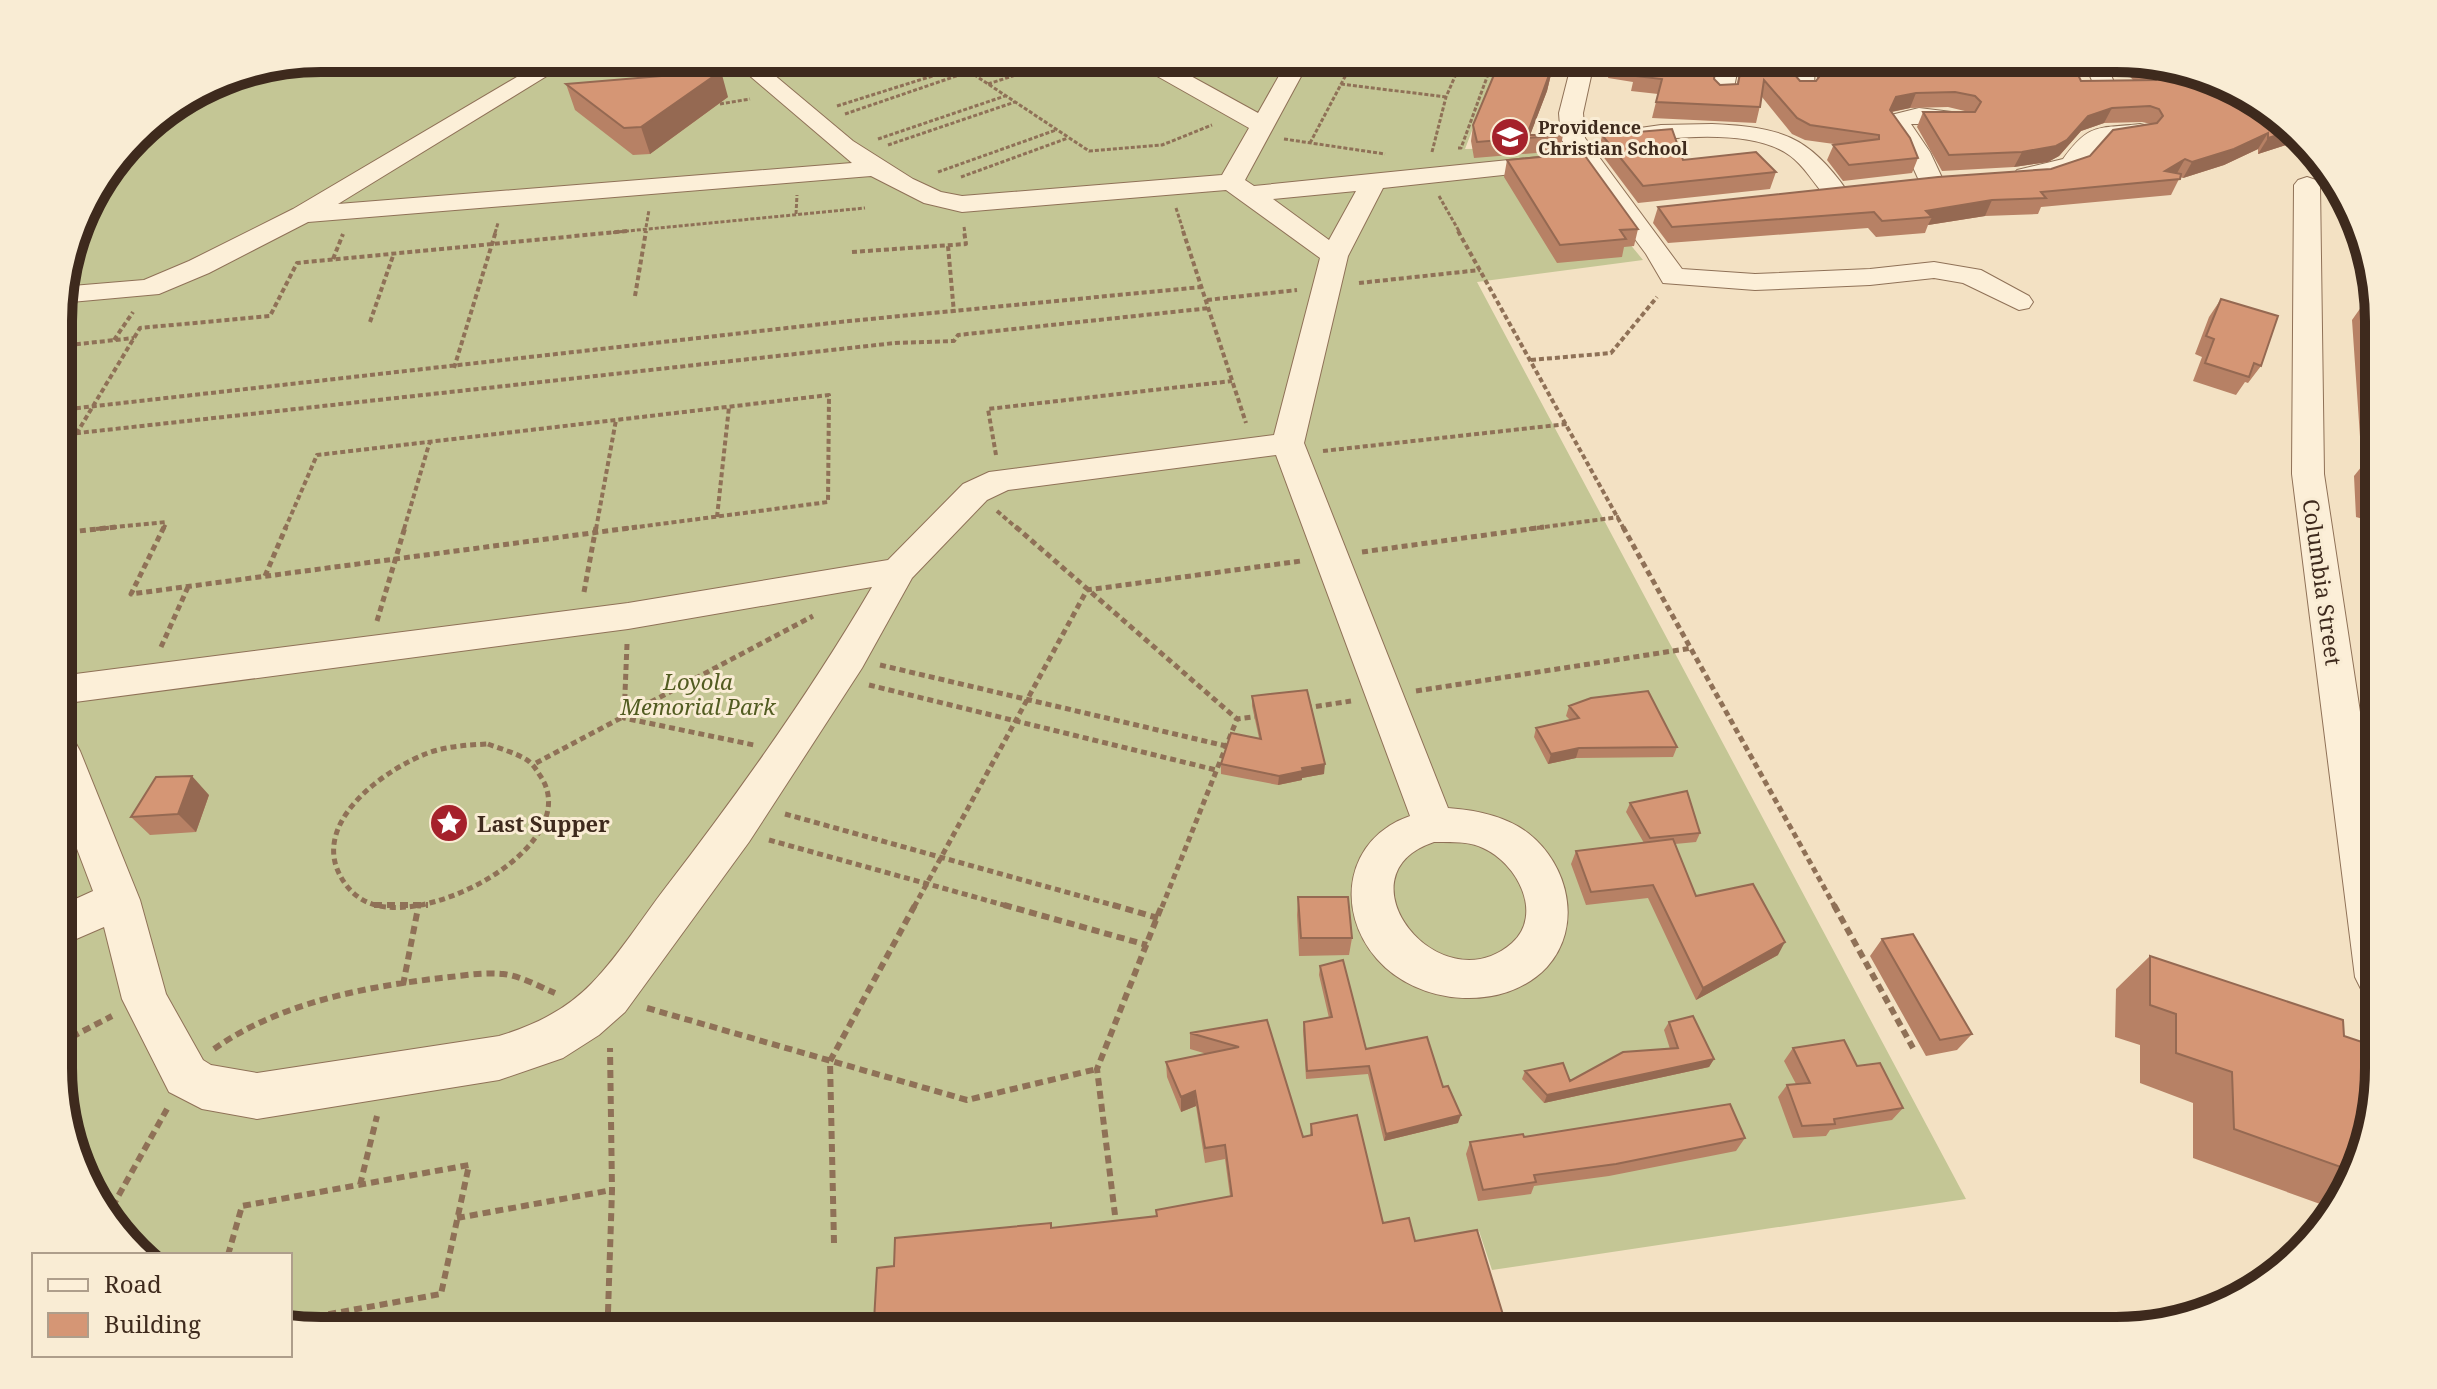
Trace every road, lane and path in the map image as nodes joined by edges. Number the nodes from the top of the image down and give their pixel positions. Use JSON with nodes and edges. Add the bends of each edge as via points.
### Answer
{"nodes":[{"id":1,"x":542,"y":72,"type":"edge"},
{"id":2,"x":757,"y":72,"type":"edge"},
{"id":3,"x":792,"y":72,"type":"edge"},
{"id":4,"x":948,"y":72,"type":"edge"},
{"id":5,"x":969,"y":72,"type":"joint"},
{"id":6,"x":1025,"y":72,"type":"edge"},
{"id":7,"x":1166,"y":72,"type":"edge"},
{"id":8,"x":1292,"y":72,"type":"edge"},
{"id":9,"x":1347,"y":72,"type":"edge"},
{"id":10,"x":1457,"y":72,"type":"edge"},
{"id":11,"x":1489,"y":72,"type":"edge"},
{"id":12,"x":1581,"y":72,"type":"edge"},
{"id":13,"x":1727,"y":72,"type":"edge"},
{"id":14,"x":1804,"y":72,"type":"edge"},
{"id":15,"x":2099,"y":72,"type":"edge"},
{"id":16,"x":767,"y":80,"type":"junction"},
{"id":17,"x":2102,"y":80,"type":"edge"},
{"id":18,"x":988,"y":84,"type":"junction"},
{"id":19,"x":1341,"y":84,"type":"junction"},
{"id":20,"x":1803,"y":88,"type":"edge"},
{"id":21,"x":1724,"y":92,"type":"edge"},
{"id":22,"x":1006,"y":96,"type":"junction"},
{"id":23,"x":1446,"y":97,"type":"junction"},
{"id":24,"x":1016,"y":102,"type":"junction"},
{"id":25,"x":1239,"y":114,"type":"junction"},
{"id":26,"x":814,"y":119,"type":"junction"},
{"id":27,"x":1960,"y":119,"type":"edge"},
{"id":28,"x":1057,"y":129,"type":"junction"},
{"id":29,"x":1259,"y":130,"type":"junction"},
{"id":30,"x":2140,"y":131,"type":"edge"},
{"id":31,"x":1069,"y":137,"type":"junction"},
{"id":32,"x":1310,"y":143,"type":"junction"},
{"id":33,"x":1452,"y":149,"type":"dead end"},
{"id":34,"x":1444,"y":150,"type":"dead end"},
{"id":35,"x":1581,"y":152,"type":"junction"},
{"id":36,"x":862,"y":157,"type":"junction"},
{"id":37,"x":1426,"y":160,"type":"junction"},
{"id":38,"x":1385,"y":167,"type":"junction"},
{"id":39,"x":1995,"y":177,"type":"edge"},
{"id":40,"x":1963,"y":180,"type":"edge"},
{"id":41,"x":1931,"y":182,"type":"junction"},
{"id":42,"x":1901,"y":185,"type":"edge"},
{"id":43,"x":2307,"y":185,"type":"dead end"},
{"id":44,"x":653,"y":186,"type":"junction"},
{"id":45,"x":1169,"y":188,"type":"junction"},
{"id":46,"x":1240,"y":188,"type":"junction"},
{"id":47,"x":910,"y":189,"type":"junction"},
{"id":48,"x":1804,"y":196,"type":"edge"},
{"id":49,"x":505,"y":198,"type":"junction"},
{"id":50,"x":962,"y":204,"type":"junction"},
{"id":51,"x":865,"y":208,"type":"dead end"},
{"id":52,"x":1663,"y":210,"type":"edge"},
{"id":53,"x":302,"y":215,"type":"junction"},
{"id":54,"x":1628,"y":215,"type":"junction"},
{"id":55,"x":646,"y":229,"type":"junction"},
{"id":56,"x":491,"y":244,"type":"junction"},
{"id":57,"x":948,"y":246,"type":"junction"},
{"id":58,"x":852,"y":252,"type":"dead end"},
{"id":59,"x":394,"y":253,"type":"junction"},
{"id":60,"x":1334,"y":256,"type":"junction"},
{"id":61,"x":1673,"y":277,"type":"junction"},
{"id":62,"x":1201,"y":287,"type":"junction"},
{"id":63,"x":74,"y":294,"type":"edge"},
{"id":64,"x":635,"y":296,"type":"dead end"},
{"id":65,"x":2019,"y":302,"type":"dead end"},
{"id":66,"x":1210,"y":308,"type":"junction"},
{"id":67,"x":954,"y":313,"type":"junction"},
{"id":68,"x":370,"y":322,"type":"dead end"},
{"id":69,"x":135,"y":338,"type":"junction"},
{"id":70,"x":72,"y":345,"type":"edge"},
{"id":71,"x":1531,"y":360,"type":"junction"},
{"id":72,"x":454,"y":368,"type":"junction"},
{"id":73,"x":74,"y":369,"type":"dead end"},
{"id":74,"x":72,"y":372,"type":"edge"},
{"id":75,"x":1232,"y":381,"type":"junction"},
{"id":76,"x":95,"y":405,"type":"junction"},
{"id":77,"x":729,"y":407,"type":"junction"},
{"id":78,"x":72,"y":408,"type":"edge"},
{"id":79,"x":616,"y":420,"type":"junction"},
{"id":80,"x":1567,"y":424,"type":"junction"},
{"id":81,"x":72,"y":434,"type":"edge"},
{"id":82,"x":77,"y":434,"type":"junction"},
{"id":83,"x":430,"y":441,"type":"junction"},
{"id":84,"x":72,"y":442,"type":"edge"},
{"id":85,"x":1253,"y":446,"type":"junction"},
{"id":86,"x":1289,"y":449,"type":"junction"},
{"id":87,"x":988,"y":486,"type":"junction"},
{"id":88,"x":717,"y":517,"type":"junction"},
{"id":89,"x":1619,"y":517,"type":"junction"},
{"id":90,"x":72,"y":532,"type":"edge"},
{"id":91,"x":595,"y":533,"type":"junction"},
{"id":92,"x":1329,"y":557,"type":"junction"},
{"id":93,"x":396,"y":559,"type":"junction"},
{"id":94,"x":899,"y":570,"type":"junction"},
{"id":95,"x":265,"y":576,"type":"junction"},
{"id":96,"x":188,"y":586,"type":"junction"},
{"id":97,"x":1087,"y":590,"type":"junction"},
{"id":98,"x":816,"y":614,"type":"dead end"},
{"id":99,"x":628,"y":616,"type":"junction"},
{"id":100,"x":579,"y":623,"type":"junction"},
{"id":101,"x":1692,"y":648,"type":"junction"},
{"id":102,"x":368,"y":650,"type":"junction"},
{"id":103,"x":843,"y":668,"type":"junction"},
{"id":104,"x":146,"y":679,"type":"junction"},
{"id":105,"x":72,"y":688,"type":"edge"},
{"id":106,"x":1382,"y":696,"type":"junction"},
{"id":107,"x":1028,"y":700,"type":"junction"},
{"id":108,"x":1295,"y":710,"type":"edge"},
{"id":109,"x":1266,"y":715,"type":"edge"},
{"id":110,"x":624,"y":718,"type":"junction"},
{"id":111,"x":1237,"y":719,"type":"junction"},
{"id":112,"x":1016,"y":721,"type":"junction"},
{"id":113,"x":1226,"y":746,"type":"junction"},
{"id":114,"x":786,"y":752,"type":"junction"},
{"id":115,"x":536,"y":763,"type":"junction"},
{"id":116,"x":1217,"y":770,"type":"junction"},
{"id":117,"x":72,"y":782,"type":"edge"},
{"id":118,"x":742,"y":817,"type":"junction"},
{"id":119,"x":1434,"y":825,"type":"dead end"},
{"id":120,"x":941,"y":858,"type":"junction"},
{"id":121,"x":2364,"y":876,"type":"edge"},
{"id":122,"x":927,"y":884,"type":"junction"},
{"id":123,"x":118,"y":900,"type":"junction"},
{"id":124,"x":418,"y":908,"type":"junction"},
{"id":125,"x":1158,"y":918,"type":"junction"},
{"id":126,"x":72,"y":921,"type":"edge"},
{"id":127,"x":1147,"y":945,"type":"junction"},
{"id":128,"x":403,"y":985,"type":"junction"},
{"id":129,"x":145,"y":999,"type":"junction"},
{"id":130,"x":596,"y":1009,"type":"junction"},
{"id":131,"x":72,"y":1037,"type":"edge"},
{"id":132,"x":1913,"y":1048,"type":"dead end"},
{"id":133,"x":830,"y":1061,"type":"junction"},
{"id":134,"x":1097,"y":1069,"type":"junction"},
{"id":135,"x":387,"y":1075,"type":"junction"},
{"id":136,"x":186,"y":1076,"type":"junction"},
{"id":137,"x":360,"y":1185,"type":"junction"},
{"id":138,"x":612,"y":1190,"type":"junction"},
{"id":139,"x":113,"y":1205,"type":"edge"},
{"id":140,"x":1115,"y":1215,"type":"dead end"},
{"id":141,"x":457,"y":1218,"type":"junction"},
{"id":142,"x":834,"y":1243,"type":"dead end"},
{"id":143,"x":229,"y":1253,"type":"edge"},
{"id":144,"x":608,"y":1312,"type":"dead end"},
{"id":145,"x":326,"y":1315,"type":"joint"},
{"id":146,"x":316,"y":1317,"type":"edge"}],
"edges":[{"from":1,"to":53,"type":"street"},
{"from":2,"to":16,"type":"street"},
{"from":3,"to":16,"type":"path"},
{"from":4,"to":26,"type":"path"},
{"from":5,"to":18,"type":"path"},
{"from":5,"to":26,"type":"path"},
{"from":6,"to":18,"type":"path"},
{"from":7,"to":25,"type":"street"},
{"from":8,"to":29,"type":"street"},
{"from":9,"to":19,"type":"path"},
{"from":10,"to":23,"type":"path"},
{"from":11,"to":33,"type":"path","via":[[1461,148]]},
{"from":12,"to":35,"type":"street","via":[[1570,132]]},
{"from":13,"to":21,"type":"street"},
{"from":14,"to":20,"type":"street"},
{"from":15,"to":17,"type":"street"},
{"from":16,"to":26,"type":"street"},
{"from":18,"to":22,"type":"path"},
{"from":19,"to":23,"type":"path"},
{"from":19,"to":32,"type":"path"},
{"from":22,"to":24,"type":"path"},
{"from":22,"to":36,"type":"path"},
{"from":23,"to":37,"type":"path"},
{"from":24,"to":28,"type":"path"},
{"from":24,"to":36,"type":"path"},
{"from":25,"to":29,"type":"street"},
{"from":25,"to":31,"type":"path","via":[[1162,145],[1089,151]]},
{"from":26,"to":36,"type":"street"},
{"from":27,"to":41,"type":"street","via":[[1924,114],[1899,120]]},
{"from":28,"to":31,"type":"path"},
{"from":28,"to":47,"type":"path"},
{"from":29,"to":32,"type":"path"},
{"from":29,"to":46,"type":"street"},
{"from":30,"to":39,"type":"street","via":[[2097,136],[2072,164],[2055,171]]},
{"from":31,"to":47,"type":"path"},
{"from":32,"to":38,"type":"path"},
{"from":34,"to":37,"type":"path"},
{"from":35,"to":37,"type":"street"},
{"from":35,"to":48,"type":"street","via":[[1661,131],[1767,137],[1796,148],[1845,191]]},
{"from":35,"to":54,"type":"street"},
{"from":36,"to":44,"type":"street"},
{"from":36,"to":47,"type":"street"},
{"from":37,"to":38,"type":"street"},
{"from":37,"to":71,"type":"path"},
{"from":38,"to":46,"type":"street"},
{"from":38,"to":60,"type":"street"},
{"from":40,"to":41,"type":"street"},
{"from":41,"to":42,"type":"street"},
{"from":43,"to":121,"type":"street","name":"Columbia Street","via":[[2308,474]]},
{"from":44,"to":49,"type":"street"},
{"from":44,"to":55,"type":"path"},
{"from":45,"to":46,"type":"street"},
{"from":45,"to":50,"type":"street"},
{"from":45,"to":62,"type":"path"},
{"from":46,"to":60,"type":"street"},
{"from":47,"to":50,"type":"street","via":[[944,203]]},
{"from":49,"to":53,"type":"street"},
{"from":49,"to":56,"type":"path"},
{"from":50,"to":57,"type":"path","via":[[966,244]]},
{"from":51,"to":55,"type":"path"},
{"from":52,"to":54,"type":"street"},
{"from":53,"to":63,"type":"street","via":[[149,288]]},
{"from":54,"to":61,"type":"street"},
{"from":55,"to":56,"type":"path"},
{"from":55,"to":64,"type":"path"},
{"from":56,"to":59,"type":"path"},
{"from":56,"to":72,"type":"path"},
{"from":57,"to":58,"type":"path"},
{"from":57,"to":67,"type":"path"},
{"from":59,"to":68,"type":"path"},
{"from":59,"to":69,"type":"path","via":[[297,263],[270,316],[140,328]]},
{"from":60,"to":86,"type":"street"},
{"from":61,"to":65,"type":"street","via":[[1755,282],[1934,270],[1971,276]]},
{"from":61,"to":71,"type":"path","via":[[1611,353]]},
{"from":62,"to":66,"type":"path"},
{"from":62,"to":67,"type":"path"},
{"from":66,"to":75,"type":"path"},
{"from":66,"to":82,"type":"path","via":[[958,335],[954,341]]},
{"from":67,"to":72,"type":"path"},
{"from":69,"to":70,"type":"path"},
{"from":69,"to":76,"type":"path"},
{"from":71,"to":80,"type":"path"},
{"from":72,"to":76,"type":"path"},
{"from":73,"to":74,"type":"path"},
{"from":75,"to":85,"type":"path"},
{"from":75,"to":87,"type":"path","via":[[988,409]]},
{"from":76,"to":78,"type":"path"},
{"from":76,"to":82,"type":"path"},
{"from":77,"to":79,"type":"path"},
{"from":77,"to":88,"type":"path"},
{"from":77,"to":88,"type":"path","via":[[829,395],[828,502]]},
{"from":79,"to":83,"type":"path"},
{"from":79,"to":91,"type":"path"},
{"from":80,"to":86,"type":"path"},
{"from":80,"to":89,"type":"path"},
{"from":81,"to":82,"type":"path"},
{"from":82,"to":84,"type":"path"},
{"from":83,"to":93,"type":"path"},
{"from":83,"to":95,"type":"path","via":[[317,455]]},
{"from":85,"to":86,"type":"street"},
{"from":85,"to":87,"type":"street"},
{"from":86,"to":92,"type":"street"},
{"from":87,"to":94,"type":"street"},
{"from":87,"to":97,"type":"path"},
{"from":88,"to":91,"type":"path"},
{"from":89,"to":92,"type":"path"},
{"from":89,"to":101,"type":"path"},
{"from":90,"to":96,"type":"path","via":[[167,522],[131,594]]},
{"from":91,"to":93,"type":"path"},
{"from":91,"to":100,"type":"path"},
{"from":92,"to":97,"type":"path"},
{"from":92,"to":106,"type":"street"},
{"from":93,"to":95,"type":"path"},
{"from":93,"to":102,"type":"path"},
{"from":94,"to":99,"type":"street"},
{"from":94,"to":103,"type":"street"},
{"from":95,"to":96,"type":"path"},
{"from":96,"to":104,"type":"path"},
{"from":97,"to":107,"type":"path"},
{"from":97,"to":111,"type":"path"},
{"from":98,"to":110,"type":"path"},
{"from":99,"to":100,"type":"street"},
{"from":99,"to":110,"type":"path"},
{"from":100,"to":102,"type":"street"},
{"from":101,"to":106,"type":"path"},
{"from":101,"to":132,"type":"path"},
{"from":102,"to":104,"type":"street"},
{"from":103,"to":107,"type":"path"},
{"from":103,"to":112,"type":"path"},
{"from":103,"to":114,"type":"street"},
{"from":104,"to":105,"type":"street"},
{"from":106,"to":108,"type":"path"},
{"from":106,"to":119,"type":"street"},
{"from":107,"to":112,"type":"path"},
{"from":107,"to":113,"type":"path"},
{"from":109,"to":111,"type":"path"},
{"from":110,"to":114,"type":"path"},
{"from":110,"to":115,"type":"path"},
{"from":111,"to":113,"type":"path"},
{"from":112,"to":116,"type":"path"},
{"from":112,"to":120,"type":"path"},
{"from":113,"to":116,"type":"path"},
{"from":114,"to":118,"type":"street"},
{"from":115,"to":124,"type":"path","via":[[550,791],[541,829],[523,855],[494,880],[456,899]]},
{"from":115,"to":124,"type":"path","via":[[488,744],[445,748],[403,764],[368,789],[345,816],[334,840],[333,865],[351,894],[381,907]]},
{"from":116,"to":125,"type":"path"},
{"from":117,"to":123,"type":"street"},
{"from":118,"to":120,"type":"path"},
{"from":118,"to":122,"type":"path"},
{"from":118,"to":130,"type":"street"},
{"from":120,"to":122,"type":"path"},
{"from":120,"to":125,"type":"path"},
{"from":122,"to":127,"type":"path"},
{"from":122,"to":133,"type":"path"},
{"from":123,"to":126,"type":"street"},
{"from":123,"to":129,"type":"street"},
{"from":124,"to":128,"type":"path"},
{"from":125,"to":127,"type":"path"},
{"from":127,"to":134,"type":"path"},
{"from":128,"to":130,"type":"path","via":[[500,973]]},
{"from":128,"to":136,"type":"path","via":[[318,1000],[229,1034]]},
{"from":129,"to":131,"type":"path"},
{"from":129,"to":136,"type":"street"},
{"from":130,"to":133,"type":"path"},
{"from":130,"to":135,"type":"street","via":[[547,1043],[499,1058]]},
{"from":130,"to":138,"type":"path"},
{"from":133,"to":134,"type":"path","via":[[967,1100]]},
{"from":133,"to":142,"type":"path"},
{"from":134,"to":140,"type":"path"},
{"from":135,"to":136,"type":"street","via":[[257,1096],[202,1086]]},
{"from":135,"to":137,"type":"path"},
{"from":136,"to":139,"type":"path"},
{"from":137,"to":141,"type":"path","via":[[469,1165]]},
{"from":137,"to":143,"type":"path","via":[[242,1206]]},
{"from":138,"to":141,"type":"path"},
{"from":138,"to":144,"type":"path"},
{"from":141,"to":145,"type":"path","via":[[441,1294]]},
{"from":145,"to":146,"type":"path"}]}
